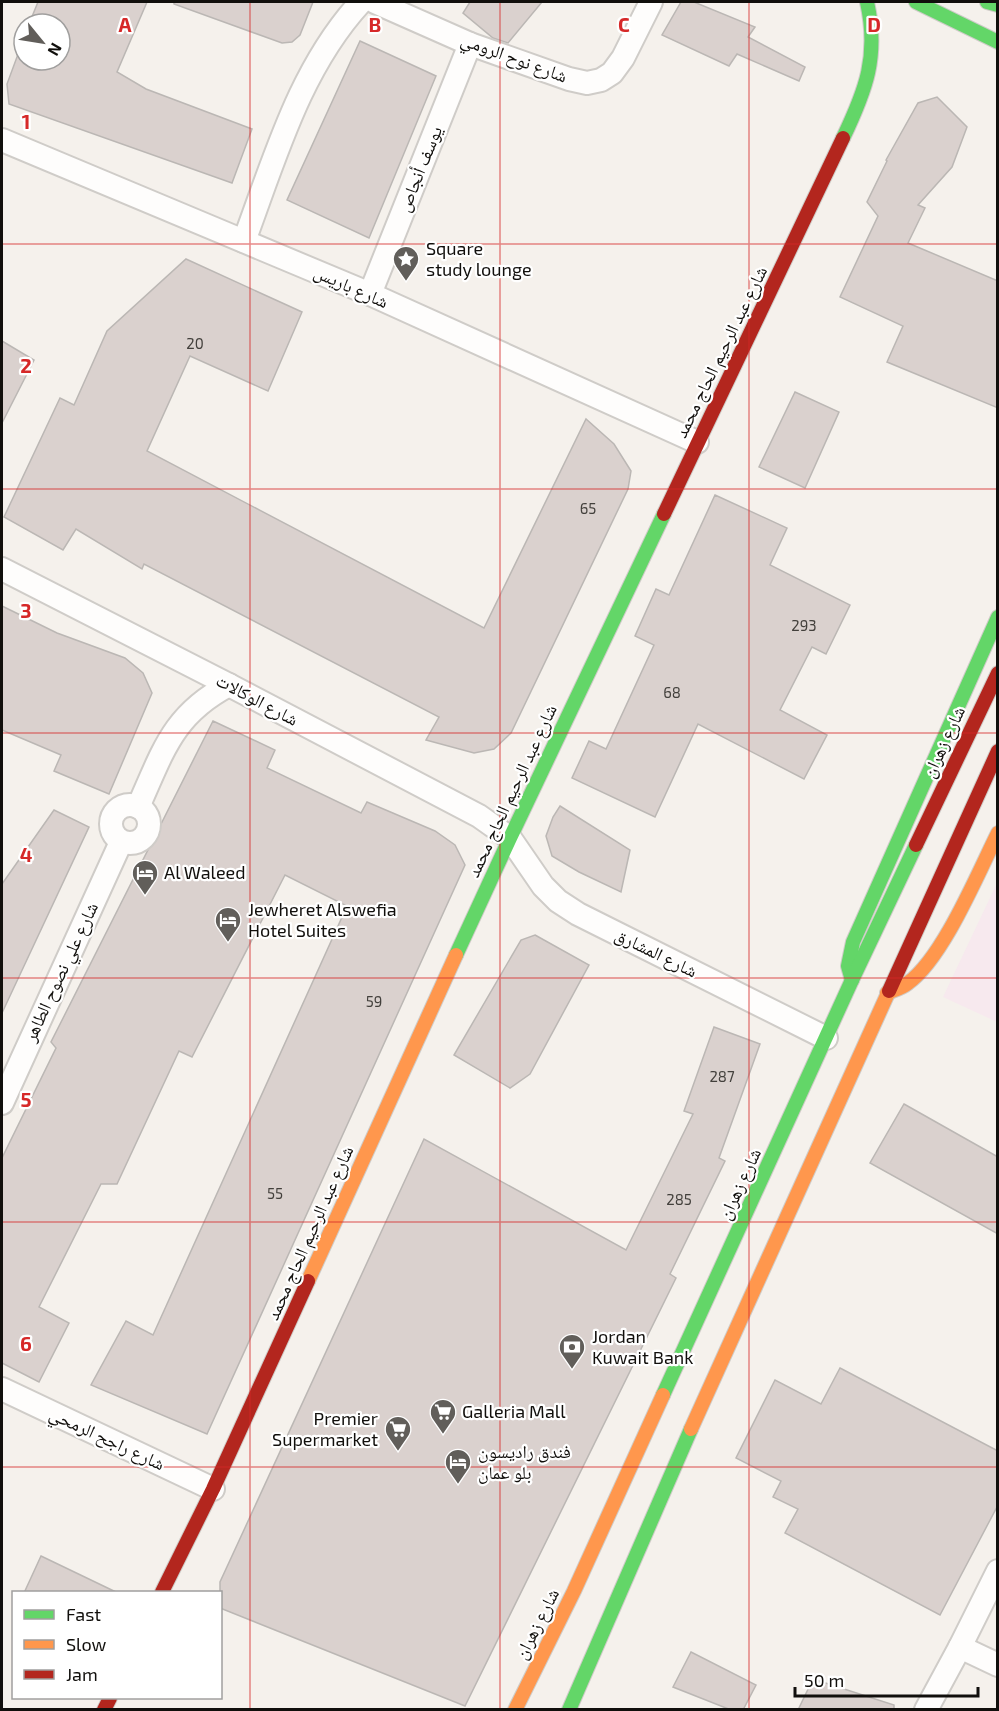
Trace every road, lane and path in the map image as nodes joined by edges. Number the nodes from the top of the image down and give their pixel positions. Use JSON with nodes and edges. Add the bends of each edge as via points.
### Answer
{"nodes":[{"id":1,"x":361,"y":2,"type":"edge"},
{"id":2,"x":375,"y":2,"type":"edge"},
{"id":3,"x":651,"y":2,"type":"edge"},
{"id":4,"x":867,"y":2,"type":"edge"},
{"id":5,"x":916,"y":2,"type":"edge"},
{"id":6,"x":987,"y":2,"type":"edge"},
{"id":7,"x":998,"y":5,"type":"edge"},
{"id":8,"x":998,"y":42,"type":"edge"},
{"id":9,"x":470,"y":44,"type":"junction"},
{"id":10,"x":2,"y":140,"type":"edge"},
{"id":11,"x":244,"y":241,"type":"junction"},
{"id":12,"x":370,"y":294,"type":"junction"},
{"id":13,"x":697,"y":442,"type":"junction"},
{"id":14,"x":2,"y":569,"type":"edge"},
{"id":15,"x":998,"y":617,"type":"edge"},
{"id":16,"x":998,"y":673,"type":"edge"},
{"id":17,"x":229,"y":685,"type":"junction"},
{"id":18,"x":998,"y":751,"type":"edge"},
{"id":19,"x":998,"y":833,"type":"edge"},
{"id":20,"x":510,"y":838,"type":"junction"},
{"id":21,"x":852,"y":980,"type":"junction"},
{"id":22,"x":886,"y":993,"type":"junction"},
{"id":23,"x":826,"y":1038,"type":"junction"},
{"id":24,"x":2,"y":1103,"type":"edge"},
{"id":25,"x":2,"y":1389,"type":"edge"},
{"id":26,"x":213,"y":1489,"type":"junction"},
{"id":27,"x":998,"y":1571,"type":"edge"},
{"id":28,"x":163,"y":1591,"type":"edge"},
{"id":29,"x":960,"y":1647,"type":"junction"},
{"id":30,"x":998,"y":1665,"type":"edge"},
{"id":31,"x":515,"y":1710,"type":"edge"},
{"id":32,"x":569,"y":1710,"type":"edge"},
{"id":33,"x":926,"y":1710,"type":"edge"}],
"edges":[{"from":1,"to":11,"type":"street","via":[[332,38],[306,81]]},
{"from":2,"to":9,"type":"street","name":"شارع نوح الرومي"},
{"from":3,"to":9,"type":"street","name":"شارع نوح الرومي","via":[[623,58],[612,73],[600,80],[587,83],[568,79]]},
{"from":4,"to":13,"type":"main road","name":"شارع عبد الرحيم الحاج محمد","via":[[872,68],[861,101]]},
{"from":5,"to":8,"type":"main road"},
{"from":6,"to":7,"type":"main road"},
{"from":9,"to":12,"type":"street","name":"يوسف أنجاص"},
{"from":10,"to":11,"type":"street","name":"شارع باريس"},
{"from":11,"to":12,"type":"street","name":"شارع باريس"},
{"from":12,"to":13,"type":"street","name":"شارع باريس"},
{"from":13,"to":20,"type":"main road","name":"شارع عبد الرحيم الحاج محمد"},
{"from":14,"to":17,"type":"street","name":"شارع الوكالات"},
{"from":15,"to":21,"type":"main road","via":[[853,942],[848,966]]},
{"from":16,"to":21,"type":"main road","name":"شارع زهران"},
{"from":17,"to":20,"type":"street","name":"شارع الوكالات","via":[[478,816]]},
{"from":17,"to":24,"type":"street","name":"شارع علي نصوح الطاهر","via":[[195,707],[180,723],[138,807],[124,806],[112,816],[111,830],[121,842]]},
{"from":18,"to":22,"type":"main road"},
{"from":19,"to":22,"type":"main road","via":[[930,958],[906,984]]},
{"from":20,"to":23,"type":"street","name":"شارع المشارق","via":[[543,886],[578,914]]},
{"from":20,"to":26,"type":"main road","name":"شارع عبد الرحيم الحاج محمد"},
{"from":21,"to":23,"type":"main road","name":"شارع زهران"},
{"from":22,"to":32,"type":"main road"},
{"from":23,"to":31,"type":"main road","name":"شارع زهران","via":[[574,1591]]},
{"from":25,"to":26,"type":"street","name":"شارع راجح الرمحي"},
{"from":26,"to":28,"type":"main road","name":"شارع عبد الرحيم الحاج محمد"},
{"from":27,"to":29,"type":"street"},
{"from":29,"to":30,"type":"street"},
{"from":29,"to":33,"type":"street"}]}
